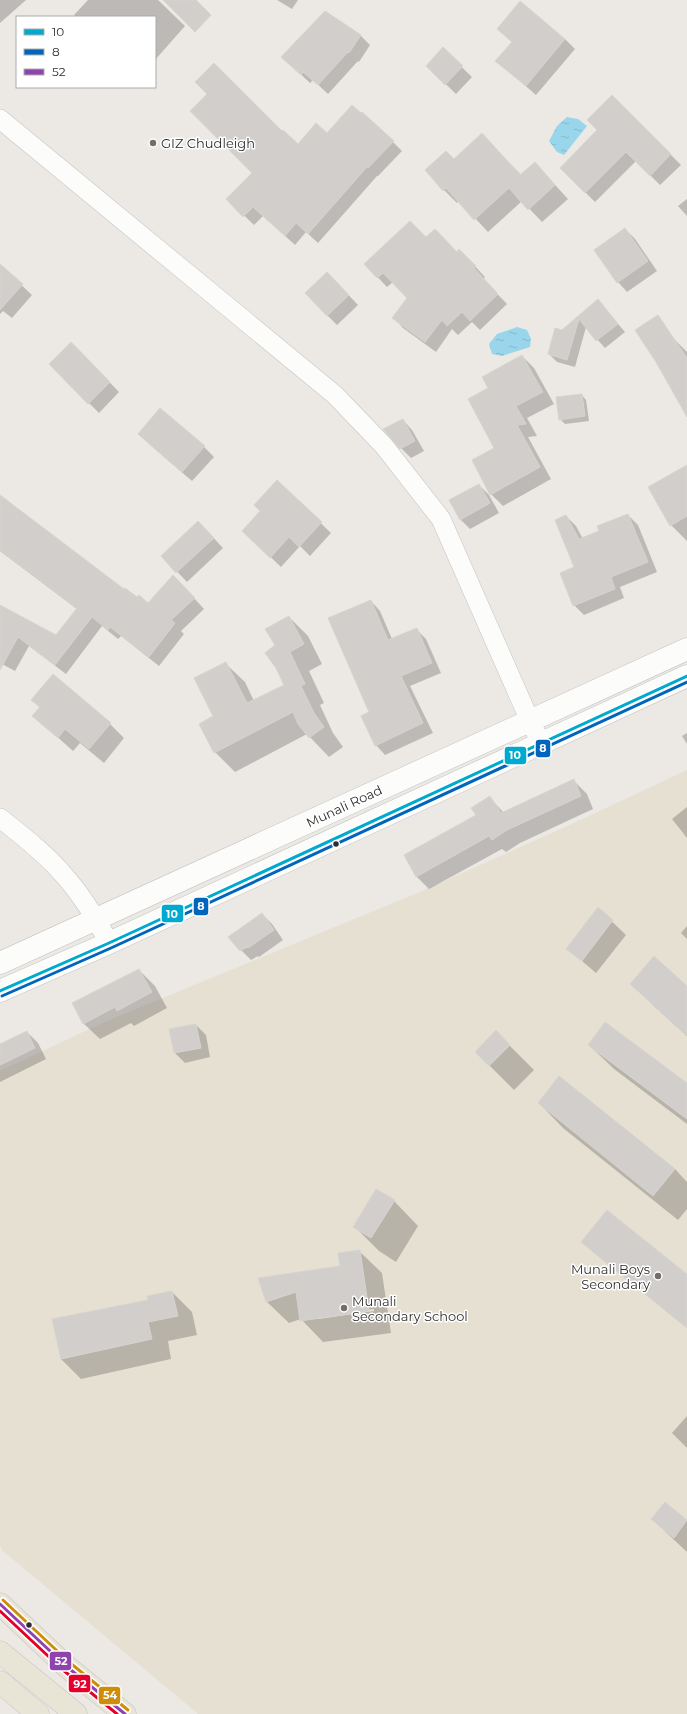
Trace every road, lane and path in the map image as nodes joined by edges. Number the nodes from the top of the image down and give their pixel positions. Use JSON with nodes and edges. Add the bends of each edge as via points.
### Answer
{"nodes":[{"id":1,"x":0,"y":119,"type":"edge"},
{"id":2,"x":687,"y":649,"type":"edge"},
{"id":3,"x":687,"y":676,"type":"edge"},
{"id":4,"x":530,"y":721,"type":"junction"},
{"id":5,"x":541,"y":743,"type":"junction"},
{"id":6,"x":0,"y":818,"type":"edge"},
{"id":7,"x":96,"y":919,"type":"junction"},
{"id":8,"x":109,"y":943,"type":"junction"},
{"id":9,"x":0,"y":963,"type":"edge"},
{"id":10,"x":0,"y":991,"type":"edge"},
{"id":11,"x":0,"y":1604,"type":"edge"},
{"id":12,"x":0,"y":1652,"type":"edge"},
{"id":13,"x":0,"y":1682,"type":"edge"},
{"id":14,"x":38,"y":1714,"type":"edge"},
{"id":15,"x":76,"y":1714,"type":"edge"},
{"id":16,"x":125,"y":1714,"type":"edge"}],
"edges":[{"from":1,"to":4,"type":"street","via":[[335,396],[384,446],[441,519]]},
{"from":2,"to":4,"type":"main road","name":"Munali Road"},
{"from":3,"to":5,"type":"main road","name":"Munali Road"},
{"from":4,"to":5,"type":"street"},
{"from":4,"to":7,"type":"main road","name":"Munali Road"},
{"from":5,"to":8,"type":"main road","name":"Munali Road"},
{"from":6,"to":7,"type":"street","via":[[62,873]]},
{"from":7,"to":8,"type":"street"},
{"from":7,"to":9,"type":"main road","name":"Munali Road"},
{"from":8,"to":10,"type":"main road","name":"Munali Road"},
{"from":11,"to":16,"type":"main road","via":[[66,1666]]},
{"from":12,"to":15,"type":"main road"},
{"from":13,"to":14,"type":"main road"}]}
